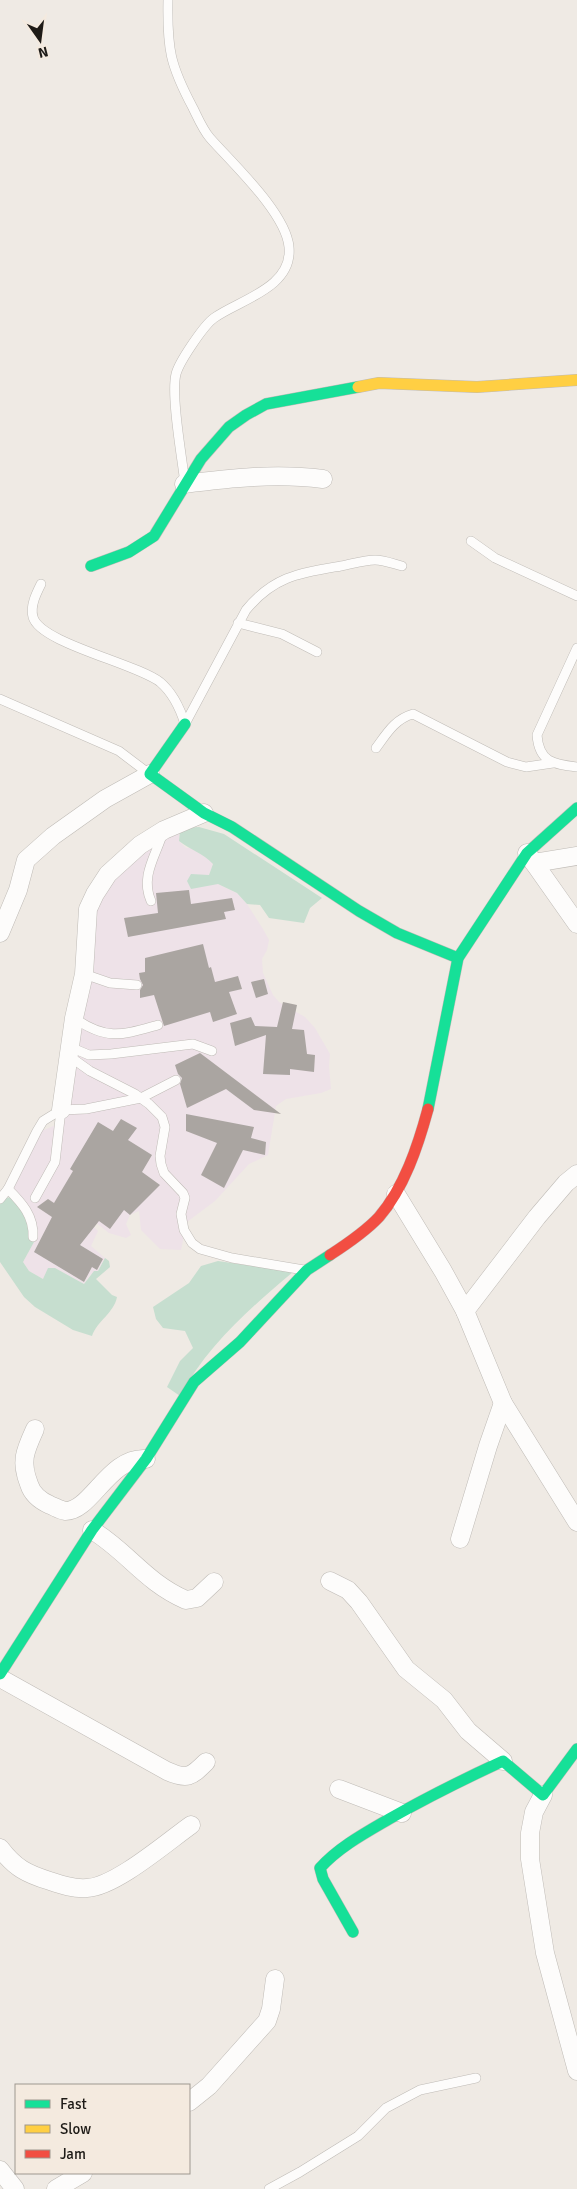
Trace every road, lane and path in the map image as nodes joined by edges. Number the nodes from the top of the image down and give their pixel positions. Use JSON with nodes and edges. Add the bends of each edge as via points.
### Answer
{"nodes":[{"id":1,"x":168,"y":0,"type":"edge"},
{"id":2,"x":577,"y":380,"type":"edge"},
{"id":3,"x":323,"y":479,"type":"dead end"},
{"id":4,"x":184,"y":484,"type":"junction"},
{"id":5,"x":470,"y":541,"type":"dead end"},
{"id":6,"x":91,"y":566,"type":"dead end"},
{"id":7,"x":402,"y":566,"type":"dead end"},
{"id":8,"x":41,"y":584,"type":"dead end"},
{"id":9,"x":577,"y":596,"type":"edge"},
{"id":10,"x":238,"y":623,"type":"junction"},
{"id":11,"x":577,"y":648,"type":"edge"},
{"id":12,"x":317,"y":652,"type":"dead end"},
{"id":13,"x":0,"y":699,"type":"edge"},
{"id":14,"x":185,"y":724,"type":"junction"},
{"id":15,"x":376,"y":748,"type":"dead end"},
{"id":16,"x":553,"y":763,"type":"junction"},
{"id":17,"x":577,"y":767,"type":"edge"},
{"id":18,"x":150,"y":774,"type":"junction"},
{"id":19,"x":577,"y":808,"type":"edge"},
{"id":20,"x":204,"y":813,"type":"junction"},
{"id":21,"x":164,"y":830,"type":"junction"},
{"id":22,"x":577,"y":856,"type":"edge"},
{"id":23,"x":530,"y":858,"type":"junction"},
{"id":24,"x":151,"y":901,"type":"dead end"},
{"id":25,"x":577,"y":924,"type":"edge"},
{"id":26,"x":0,"y":933,"type":"edge"},
{"id":27,"x":458,"y":958,"type":"junction"},
{"id":28,"x":84,"y":974,"type":"junction"},
{"id":29,"x":137,"y":985,"type":"dead end"},
{"id":30,"x":74,"y":1018,"type":"junction"},
{"id":31,"x":158,"y":1025,"type":"dead end"},
{"id":32,"x":70,"y":1051,"type":"junction"},
{"id":33,"x":212,"y":1051,"type":"dead end"},
{"id":34,"x":176,"y":1080,"type":"dead end"},
{"id":35,"x":140,"y":1098,"type":"junction"},
{"id":36,"x":61,"y":1110,"type":"junction"},
{"id":37,"x":577,"y":1174,"type":"edge"},
{"id":38,"x":8,"y":1189,"type":"junction"},
{"id":39,"x":396,"y":1194,"type":"junction"},
{"id":40,"x":35,"y":1198,"type":"dead end"},
{"id":41,"x":0,"y":1199,"type":"edge"},
{"id":42,"x":33,"y":1238,"type":"dead end"},
{"id":43,"x":307,"y":1270,"type":"junction"},
{"id":44,"x":465,"y":1312,"type":"junction"},
{"id":45,"x":503,"y":1403,"type":"junction"},
{"id":46,"x":35,"y":1430,"type":"dead end"},
{"id":47,"x":146,"y":1458,"type":"junction"},
{"id":48,"x":577,"y":1522,"type":"edge"},
{"id":49,"x":92,"y":1530,"type":"junction"},
{"id":50,"x":460,"y":1539,"type":"dead end"},
{"id":51,"x":330,"y":1581,"type":"dead end"},
{"id":52,"x":214,"y":1582,"type":"dead end"},
{"id":53,"x":24,"y":1634,"type":"junction"},
{"id":54,"x":0,"y":1653,"type":"edge"},
{"id":55,"x":0,"y":1674,"type":"edge"},
{"id":56,"x":0,"y":1678,"type":"edge"},
{"id":57,"x":577,"y":1749,"type":"edge"},
{"id":58,"x":503,"y":1761,"type":"junction"},
{"id":59,"x":206,"y":1762,"type":"dead end"},
{"id":60,"x":339,"y":1789,"type":"dead end"},
{"id":61,"x":542,"y":1795,"type":"junction"},
{"id":62,"x":402,"y":1813,"type":"junction"},
{"id":63,"x":191,"y":1825,"type":"dead end"},
{"id":64,"x":0,"y":1848,"type":"edge"},
{"id":65,"x":353,"y":1932,"type":"dead end"},
{"id":66,"x":275,"y":1979,"type":"dead end"},
{"id":67,"x":577,"y":2071,"type":"edge"},
{"id":68,"x":476,"y":2078,"type":"dead end"},
{"id":69,"x":190,"y":2101,"type":"edge"},
{"id":70,"x":0,"y":2170,"type":"edge"},
{"id":71,"x":81,"y":2174,"type":"edge"},
{"id":72,"x":15,"y":2189,"type":"edge"},
{"id":73,"x":56,"y":2189,"type":"edge"},
{"id":74,"x":269,"y":2189,"type":"edge"}],
"edges":[{"from":1,"to":4,"type":"lane","via":[[168,44],[179,82],[210,138],[237,166],[285,230],[289,247],[289,260],[268,288],[212,319],[176,373]]},
{"from":2,"to":4,"type":"street","via":[[477,387],[379,383],[266,404],[230,427]]},
{"from":3,"to":4,"type":"street","via":[[250,476]]},
{"from":4,"to":6,"type":"street","via":[[154,536],[129,552]]},
{"from":5,"to":9,"type":"lane","via":[[495,558]]},
{"from":7,"to":10,"type":"lane","via":[[376,560],[293,575],[259,594]]},
{"from":8,"to":14,"type":"lane","via":[[34,601],[33,617],[40,629],[159,682],[174,698]]},
{"from":10,"to":12,"type":"lane","via":[[282,634]]},
{"from":10,"to":14,"type":"lane"},
{"from":11,"to":16,"type":"lane","via":[[537,735],[542,756]]},
{"from":13,"to":18,"type":"lane","via":[[119,751]]},
{"from":14,"to":18,"type":"street"},
{"from":15,"to":16,"type":"lane","via":[[394,724],[413,714],[506,762],[526,767]]},
{"from":16,"to":17,"type":"lane"},
{"from":18,"to":20,"type":"street"},
{"from":18,"to":26,"type":"street","via":[[105,799],[26,860],[18,890]]},
{"from":19,"to":23,"type":"street"},
{"from":20,"to":21,"type":"street"},
{"from":20,"to":27,"type":"street","via":[[232,827],[374,920]]},
{"from":21,"to":24,"type":"lane","via":[[147,870],[146,892]]},
{"from":21,"to":28,"type":"street","via":[[140,845],[114,868],[95,894],[88,909]]},
{"from":22,"to":23,"type":"street"},
{"from":23,"to":25,"type":"street"},
{"from":23,"to":27,"type":"street"},
{"from":27,"to":39,"type":"street","via":[[431,1099],[423,1128]]},
{"from":28,"to":29,"type":"lane","via":[[110,983]]},
{"from":28,"to":30,"type":"street"},
{"from":30,"to":31,"type":"lane","via":[[97,1032],[115,1034]]},
{"from":30,"to":32,"type":"street"},
{"from":32,"to":33,"type":"lane","via":[[111,1054],[193,1044]]},
{"from":32,"to":35,"type":"lane","via":[[90,1071]]},
{"from":32,"to":36,"type":"street"},
{"from":34,"to":35,"type":"lane"},
{"from":35,"to":36,"type":"lane","via":[[86,1109]]},
{"from":35,"to":43,"type":"lane","via":[[162,1116],[165,1127],[161,1164],[164,1173],[183,1192],[181,1214],[184,1230],[192,1243],[200,1249],[232,1258]]},
{"from":36,"to":38,"type":"lane","via":[[44,1121]]},
{"from":36,"to":40,"type":"lane","via":[[56,1162]]},
{"from":37,"to":44,"type":"street","via":[[537,1216]]},
{"from":38,"to":41,"type":"lane"},
{"from":38,"to":42,"type":"lane","via":[[31,1218]]},
{"from":39,"to":43,"type":"street","via":[[378,1218],[353,1240]]},
{"from":39,"to":44,"type":"street"},
{"from":43,"to":47,"type":"street","via":[[240,1342],[194,1382]]},
{"from":44,"to":45,"type":"street"},
{"from":45,"to":48,"type":"street"},
{"from":45,"to":50,"type":"street"},
{"from":46,"to":47,"type":"street","via":[[24,1452],[26,1476],[31,1491],[44,1503],[59,1510],[78,1506],[125,1463]]},
{"from":47,"to":49,"type":"street"},
{"from":49,"to":52,"type":"street","via":[[117,1547],[154,1583],[186,1600],[196,1598]]},
{"from":49,"to":53,"type":"street"},
{"from":51,"to":58,"type":"street","via":[[348,1590],[359,1602],[406,1670],[444,1700],[468,1731]]},
{"from":53,"to":54,"type":"street"},
{"from":53,"to":55,"type":"street"},
{"from":56,"to":59,"type":"street","via":[[167,1772],[180,1777],[190,1776]]},
{"from":57,"to":61,"type":"street"},
{"from":58,"to":61,"type":"street"},
{"from":58,"to":62,"type":"street"},
{"from":60,"to":62,"type":"street"},
{"from":61,"to":67,"type":"street","via":[[534,1812],[530,1833],[530,1859],[545,1953]]},
{"from":62,"to":65,"type":"street","via":[[344,1846],[320,1868]]},
{"from":63,"to":64,"type":"street","via":[[125,1872],[87,1888],[71,1887],[31,1875],[12,1864]]},
{"from":66,"to":69,"type":"street","via":[[267,2021],[209,2086]]},
{"from":68,"to":74,"type":"lane","via":[[420,2090],[386,2108],[358,2136]]},
{"from":70,"to":72,"type":"street"},
{"from":71,"to":73,"type":"street"}]}
